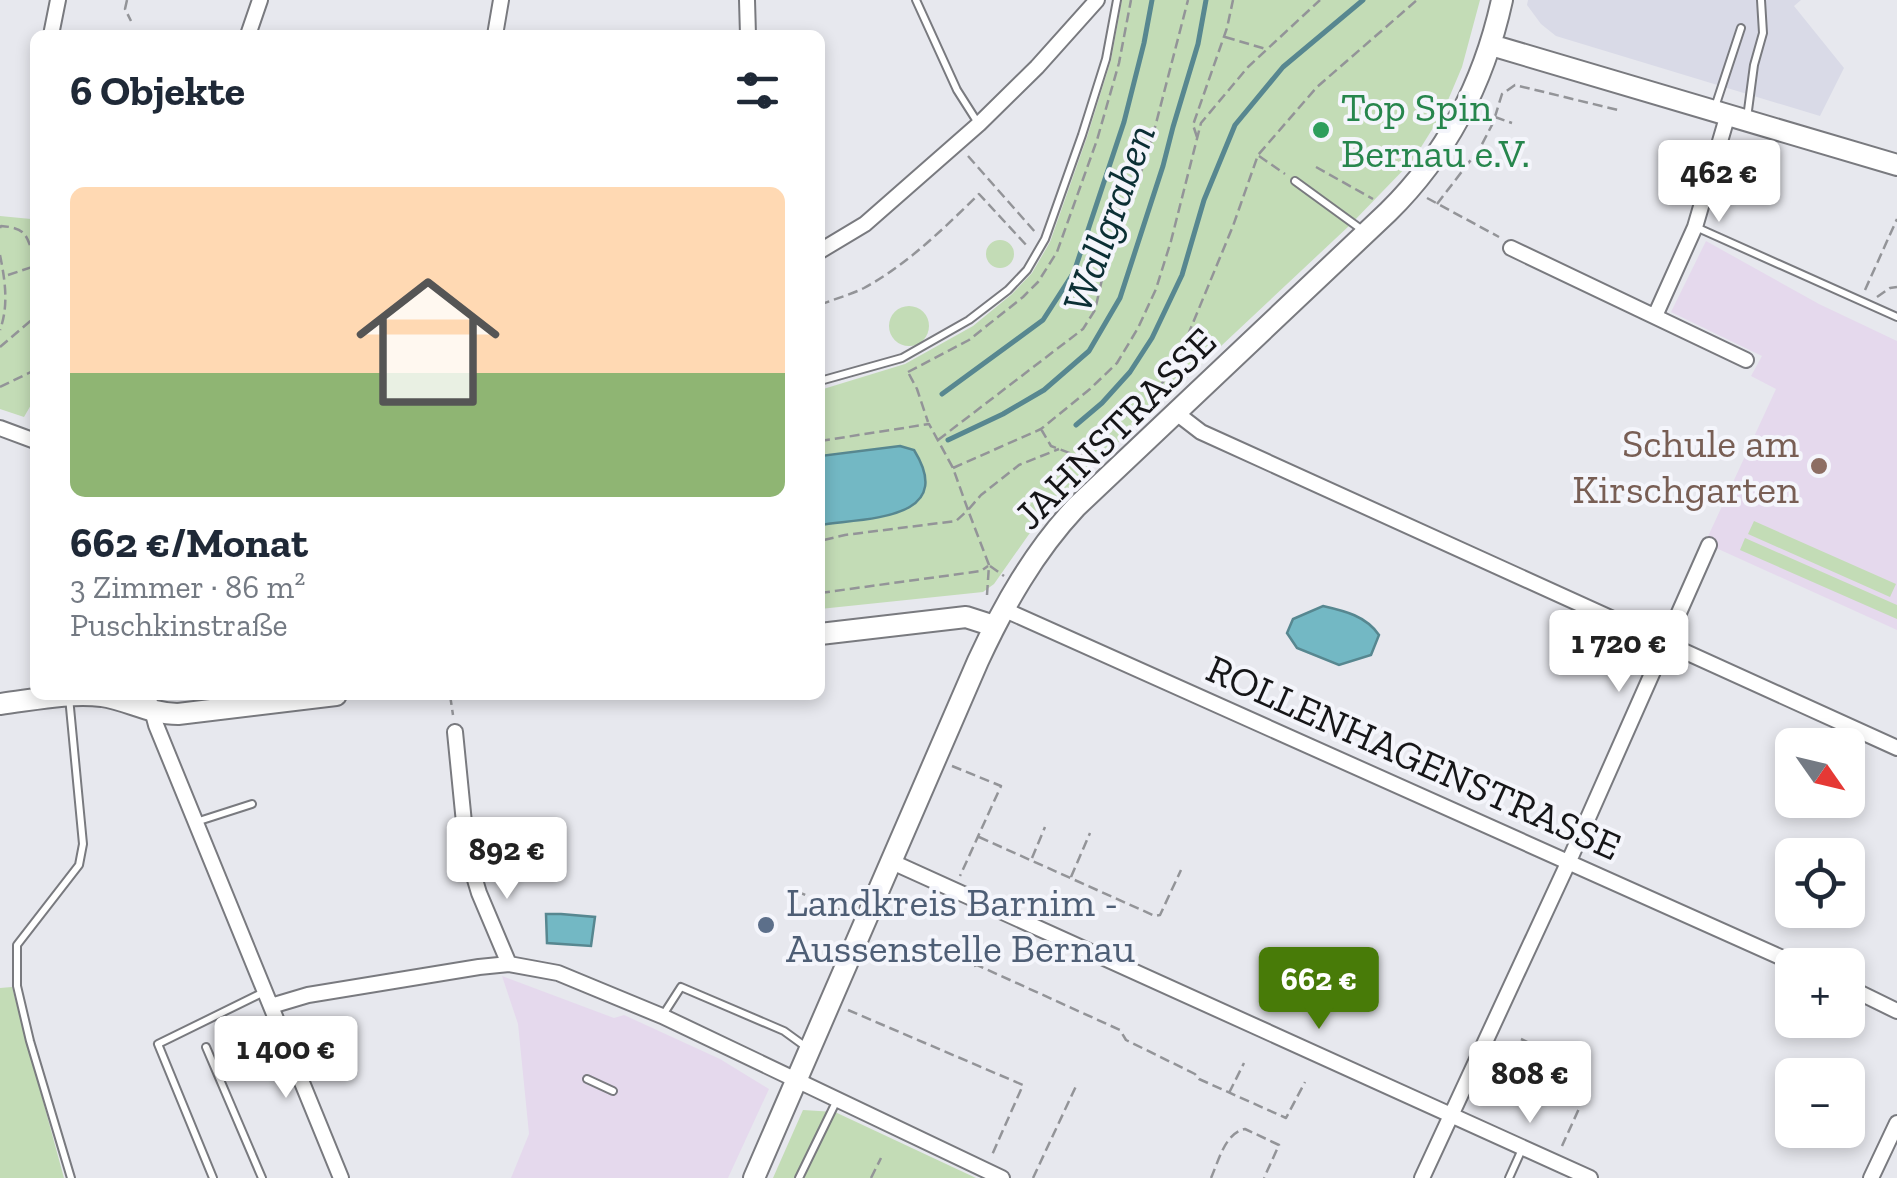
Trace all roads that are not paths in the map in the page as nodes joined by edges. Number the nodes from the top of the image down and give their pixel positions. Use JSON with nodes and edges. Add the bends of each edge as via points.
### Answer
{"nodes":[{"id":1,"x":58,"y":0,"type":"edge"},
{"id":2,"x":260,"y":0,"type":"edge"},
{"id":3,"x":501,"y":0,"type":"edge"},
{"id":4,"x":748,"y":0,"type":"edge"},
{"id":5,"x":916,"y":0,"type":"edge"},
{"id":6,"x":1096,"y":0,"type":"edge"},
{"id":7,"x":1117,"y":0,"type":"edge"},
{"id":8,"x":1502,"y":0,"type":"edge"},
{"id":9,"x":1760,"y":0,"type":"edge"},
{"id":10,"x":1742,"y":28,"type":"dead end"},
{"id":11,"x":52,"y":30,"type":"edge"},
{"id":12,"x":250,"y":30,"type":"edge"},
{"id":13,"x":496,"y":30,"type":"edge"},
{"id":14,"x":748,"y":30,"type":"edge"},
{"id":15,"x":1491,"y":46,"type":"junction"},
{"id":16,"x":1730,"y":115,"type":"junction"},
{"id":17,"x":979,"y":124,"type":"junction"},
{"id":18,"x":1897,"y":165,"type":"edge"},
{"id":19,"x":1295,"y":181,"type":"road end"},
{"id":20,"x":1696,"y":227,"type":"junction"},
{"id":21,"x":1366,"y":232,"type":"junction"},
{"id":22,"x":1511,"y":248,"type":"road end"},
{"id":23,"x":825,"y":249,"type":"edge"},
{"id":24,"x":1654,"y":316,"type":"junction"},
{"id":25,"x":1897,"y":318,"type":"edge"},
{"id":26,"x":1746,"y":360,"type":"dead end"},
{"id":27,"x":825,"y":380,"type":"edge"},
{"id":28,"x":1175,"y":412,"type":"junction"},
{"id":29,"x":0,"y":428,"type":"edge"},
{"id":30,"x":30,"y":439,"type":"edge"},
{"id":31,"x":1708,"y":545,"type":"dead end"},
{"id":32,"x":995,"y":610,"type":"junction"},
{"id":33,"x":825,"y":633,"type":"edge"},
{"id":34,"x":1666,"y":642,"type":"junction"},
{"id":35,"x":34,"y":700,"type":"edge"},
{"id":36,"x":68,"y":700,"type":"edge"},
{"id":37,"x":120,"y":700,"type":"edge"},
{"id":38,"x":294,"y":700,"type":"edge"},
{"id":39,"x":150,"y":703,"type":"edge"},
{"id":40,"x":0,"y":704,"type":"edge"},
{"id":41,"x":455,"y":732,"type":"road end"},
{"id":42,"x":1897,"y":748,"type":"edge"},
{"id":43,"x":252,"y":804,"type":"dead end"},
{"id":44,"x":196,"y":822,"type":"junction"},
{"id":45,"x":890,"y":861,"type":"junction"},
{"id":46,"x":1570,"y":862,"type":"junction"},
{"id":47,"x":1775,"y":955,"type":"edge"},
{"id":48,"x":509,"y":964,"type":"junction"},
{"id":49,"x":265,"y":991,"type":"junction"},
{"id":50,"x":1865,"y":996,"type":"edge"},
{"id":51,"x":271,"y":1006,"type":"junction"},
{"id":52,"x":1897,"y":1012,"type":"edge"},
{"id":53,"x":662,"y":1016,"type":"junction"},
{"id":54,"x":206,"y":1046,"type":"dead end"},
{"id":55,"x":811,"y":1049,"type":"junction"},
{"id":56,"x":587,"y":1079,"type":"dead end"},
{"id":57,"x":797,"y":1082,"type":"junction"},
{"id":58,"x":613,"y":1092,"type":"dead end"},
{"id":59,"x":837,"y":1100,"type":"junction"},
{"id":60,"x":1452,"y":1114,"type":"junction"},
{"id":61,"x":1897,"y":1122,"type":"edge"},
{"id":62,"x":1524,"y":1147,"type":"junction"},
{"id":63,"x":71,"y":1178,"type":"edge"},
{"id":64,"x":213,"y":1178,"type":"edge"},
{"id":65,"x":262,"y":1178,"type":"edge"},
{"id":66,"x":342,"y":1178,"type":"edge"},
{"id":67,"x":754,"y":1178,"type":"edge"},
{"id":68,"x":798,"y":1178,"type":"edge"},
{"id":69,"x":1002,"y":1178,"type":"edge"},
{"id":70,"x":1422,"y":1178,"type":"edge"},
{"id":71,"x":1509,"y":1178,"type":"edge"},
{"id":72,"x":1590,"y":1178,"type":"edge"},
{"id":73,"x":1872,"y":1178,"type":"edge"}],
"edges":[{"from":1,"to":11,"type":"street"},
{"from":2,"to":12,"type":"street"},
{"from":3,"to":13,"type":"street"},
{"from":4,"to":14,"type":"street"},
{"from":5,"to":17,"type":"lane"},
{"from":6,"to":17,"type":"street"},
{"from":7,"to":27,"type":"lane","via":[[1082,136],[1027,270],[969,320],[902,358]]},
{"from":8,"to":15,"type":"main road","name":"JAHNSTRASSE"},
{"from":9,"to":16,"type":"lane","via":[[1763,33]]},
{"from":10,"to":16,"type":"lane"},
{"from":15,"to":16,"type":"main road"},
{"from":15,"to":21,"type":"main road","name":"JAHNSTRASSE","via":[[1446,143]]},
{"from":16,"to":18,"type":"main road"},
{"from":16,"to":20,"type":"street"},
{"from":17,"to":23,"type":"street","via":[[864,224]]},
{"from":19,"to":21,"type":"lane"},
{"from":20,"to":24,"type":"street"},
{"from":20,"to":25,"type":"lane"},
{"from":21,"to":28,"type":"main road","name":"JAHNSTRASSE"},
{"from":22,"to":24,"type":"street"},
{"from":24,"to":26,"type":"street"},
{"from":28,"to":32,"type":"main road","name":"JAHNSTRASSE","via":[[1063,520]]},
{"from":28,"to":34,"type":"street","via":[[1201,432]]},
{"from":29,"to":30,"type":"street"},
{"from":31,"to":34,"type":"street"},
{"from":32,"to":33,"type":"main road"},
{"from":32,"to":45,"type":"main road","name":"JAHNSTRASSE"},
{"from":32,"to":46,"type":"street","name":"ROLLENHAGENSTRASSE"},
{"from":34,"to":42,"type":"street"},
{"from":34,"to":46,"type":"street"},
{"from":35,"to":40,"type":"main road"},
{"from":36,"to":63,"type":"lane","via":[[83,844],[78,865],[17,945],[16,979]]},
{"from":37,"to":39,"type":"main road"},
{"from":38,"to":39,"type":"main road","via":[[178,714]]},
{"from":39,"to":44,"type":"street"},
{"from":41,"to":48,"type":"street","via":[[468,853]]},
{"from":43,"to":44,"type":"lane"},
{"from":44,"to":49,"type":"street"},
{"from":45,"to":55,"type":"main road","name":"JAHNSTRASSE"},
{"from":45,"to":60,"type":"street"},
{"from":46,"to":47,"type":"street","name":"ROLLENHAGENSTRASSE"},
{"from":46,"to":60,"type":"street"},
{"from":48,"to":51,"type":"street"},
{"from":48,"to":53,"type":"street","via":[[558,972]]},
{"from":49,"to":51,"type":"street"},
{"from":49,"to":64,"type":"lane","via":[[158,1044]]},
{"from":50,"to":52,"type":"street"},
{"from":51,"to":66,"type":"street"},
{"from":53,"to":55,"type":"lane","via":[[681,988]]},
{"from":53,"to":57,"type":"street"},
{"from":54,"to":65,"type":"lane"},
{"from":55,"to":57,"type":"main road","name":"JAHNSTRASSE"},
{"from":56,"to":58,"type":"lane"},
{"from":57,"to":59,"type":"street"},
{"from":57,"to":67,"type":"main road","name":"JAHNSTRASSE"},
{"from":59,"to":68,"type":"lane"},
{"from":59,"to":69,"type":"street"},
{"from":60,"to":62,"type":"street"},
{"from":60,"to":70,"type":"street"},
{"from":61,"to":73,"type":"street"},
{"from":62,"to":71,"type":"lane"},
{"from":62,"to":72,"type":"street"}]}
